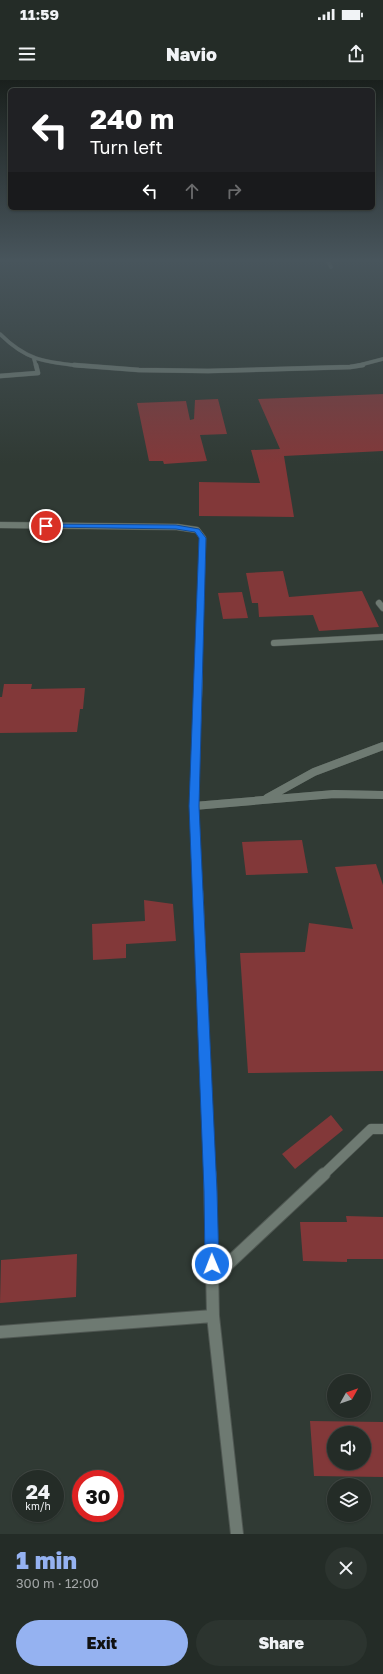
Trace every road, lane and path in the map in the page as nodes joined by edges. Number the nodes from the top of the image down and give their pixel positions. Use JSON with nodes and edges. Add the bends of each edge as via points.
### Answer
{"nodes":[{"id":1,"x":0,"y":334,"type":"edge"},
{"id":2,"x":34,"y":359,"type":"junction"},
{"id":3,"x":383,"y":359,"type":"edge"},
{"id":4,"x":0,"y":376,"type":"edge"},
{"id":5,"x":0,"y":525,"type":"edge"},
{"id":6,"x":383,"y":638,"type":"edge"},
{"id":7,"x":274,"y":643,"type":"dead end"},
{"id":8,"x":383,"y":746,"type":"edge"},
{"id":9,"x":383,"y":795,"type":"edge"},
{"id":10,"x":264,"y":800,"type":"junction"},
{"id":11,"x":194,"y":806,"type":"junction"},
{"id":12,"x":383,"y":1129,"type":"edge"},
{"id":13,"x":212,"y":1278,"type":"junction"},
{"id":14,"x":213,"y":1316,"type":"junction"},
{"id":15,"x":0,"y":1332,"type":"edge"},
{"id":16,"x":237,"y":1534,"type":"edge"}],
"edges":[{"from":1,"to":2,"type":"street","via":[[13,347]]},
{"from":2,"to":3,"type":"street","via":[[80,366],[208,371],[350,367]]},
{"from":2,"to":4,"type":"street","via":[[38,373]]},
{"from":5,"to":11,"type":"street","via":[[176,527],[197,530],[203,538]]},
{"from":6,"to":7,"type":"street"},
{"from":8,"to":10,"type":"street","via":[[314,772]]},
{"from":9,"to":10,"type":"street","via":[[334,794]]},
{"from":10,"to":11,"type":"street"},
{"from":11,"to":13,"type":"street"},
{"from":12,"to":13,"type":"street","via":[[371,1129]]},
{"from":13,"to":14,"type":"street"},
{"from":14,"to":15,"type":"street"},
{"from":14,"to":16,"type":"street"}]}
